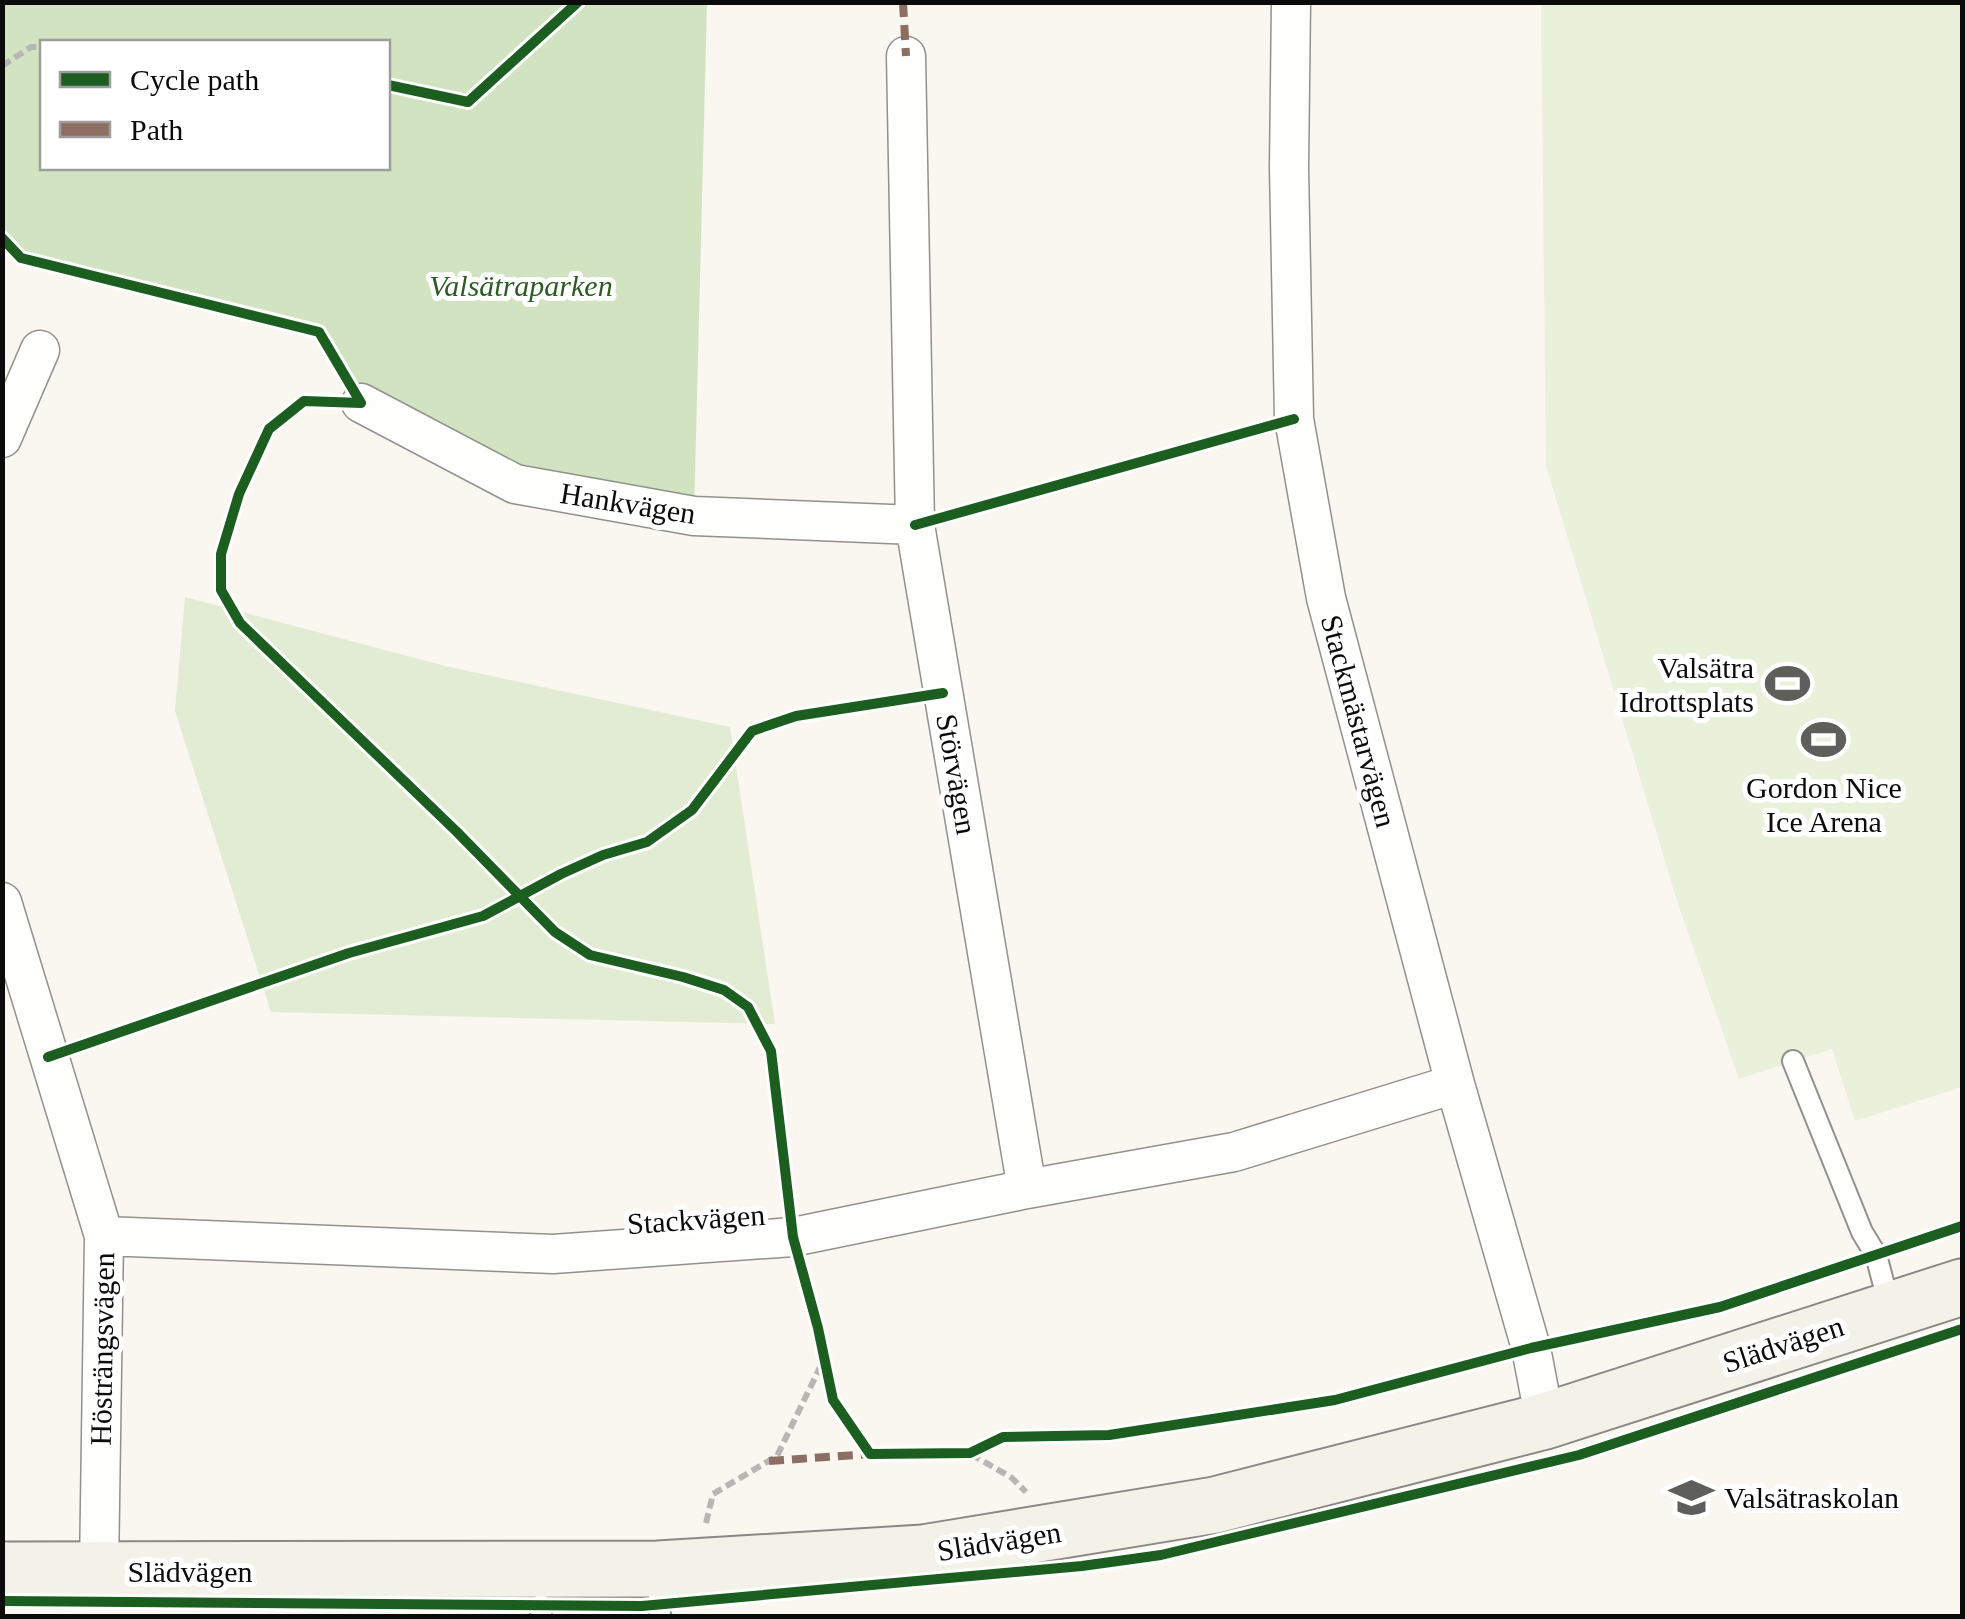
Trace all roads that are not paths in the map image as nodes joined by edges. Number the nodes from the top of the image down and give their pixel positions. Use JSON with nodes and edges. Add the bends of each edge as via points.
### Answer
{"nodes":[{"id":1,"x":1291,"y":2,"type":"edge"},
{"id":2,"x":906,"y":56,"type":"dead end"},
{"id":3,"x":40,"y":350,"type":"dead end"},
{"id":4,"x":361,"y":403,"type":"road end"},
{"id":5,"x":2,"y":438,"type":"edge"},
{"id":6,"x":915,"y":525,"type":"junction"},
{"id":7,"x":2,"y":902,"type":"edge"},
{"id":8,"x":1794,"y":1062,"type":"dead end"},
{"id":9,"x":1455,"y":1084,"type":"junction"},
{"id":10,"x":1027,"y":1189,"type":"junction"},
{"id":11,"x":104,"y":1236,"type":"junction"},
{"id":12,"x":1962,"y":1287,"type":"edge"},
{"id":13,"x":1891,"y":1310,"type":"junction"},
{"id":14,"x":1545,"y":1421,"type":"junction"},
{"id":15,"x":2,"y":1570,"type":"edge"},
{"id":16,"x":100,"y":1571,"type":"junction"},
{"id":17,"x":675,"y":1584,"type":"edge"}],
"edges":[{"from":1,"to":9,"type":"street","name":"Stackmästarvägen","via":[[1294,419],[1326,598]]},
{"from":2,"to":6,"type":"street","name":"Störvägen"},
{"from":3,"to":5,"type":"street"},
{"from":4,"to":6,"type":"street","name":"Hankvägen","via":[[515,484],[694,516]]},
{"from":6,"to":10,"type":"street","name":"Störvägen"},
{"from":7,"to":11,"type":"street","name":"Hösträngsvägen"},
{"from":8,"to":13,"type":"lane","via":[[1876,1255]]},
{"from":9,"to":10,"type":"street","name":"Stackvägen","via":[[1234,1152]]},
{"from":9,"to":14,"type":"street","name":"Stackmästarvägen","via":[[1531,1348]]},
{"from":10,"to":11,"type":"street","name":"Stackvägen","via":[[793,1237],[553,1254]]},
{"from":11,"to":16,"type":"street","name":"Hösträngsvägen"},
{"from":12,"to":13,"type":"street","name":"Slädvägen"},
{"from":13,"to":14,"type":"street","name":"Slädvägen"},
{"from":14,"to":17,"type":"street","name":"Slädvägen","via":[[1215,1505],[923,1553]]},
{"from":15,"to":16,"type":"street","name":"Slädvägen"},
{"from":16,"to":17,"type":"street","name":"Slädvägen"}]}
